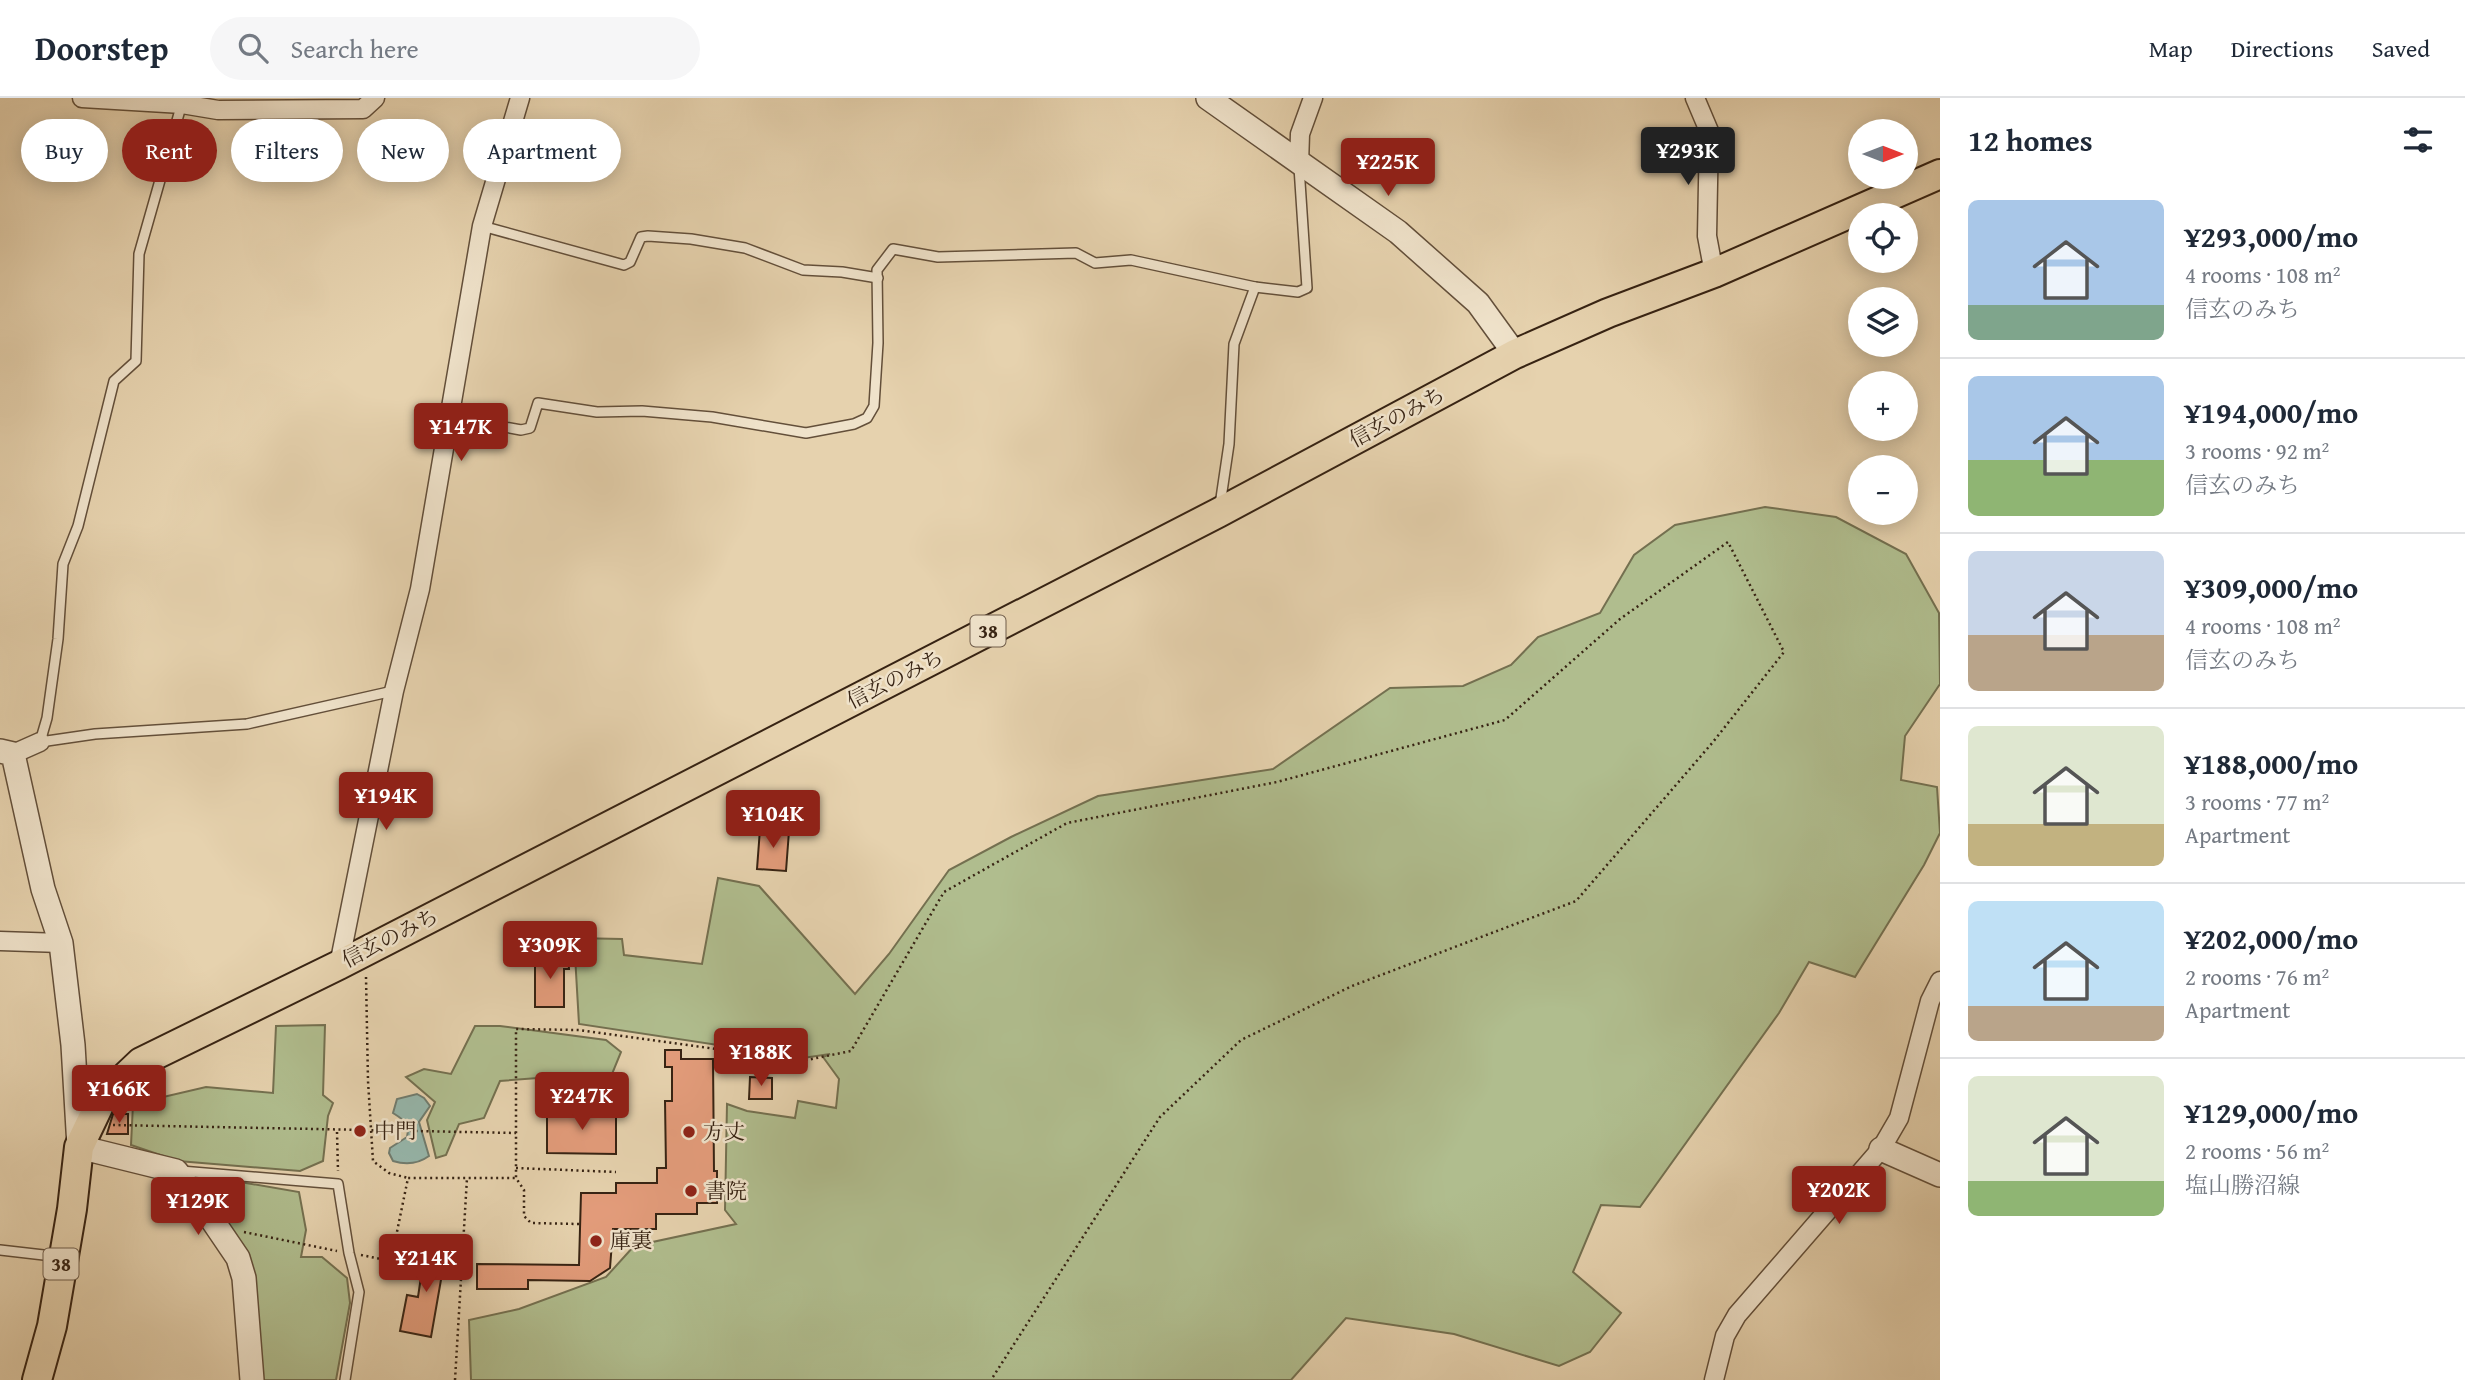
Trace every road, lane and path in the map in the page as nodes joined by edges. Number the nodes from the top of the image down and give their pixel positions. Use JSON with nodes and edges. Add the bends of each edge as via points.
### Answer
{"nodes":[{"id":1,"x":82,"y":98,"type":"edge"},
{"id":2,"x":375,"y":98,"type":"edge"},
{"id":3,"x":520,"y":98,"type":"edge"},
{"id":4,"x":1208,"y":98,"type":"edge"},
{"id":5,"x":1313,"y":98,"type":"edge"},
{"id":6,"x":1695,"y":98,"type":"edge"},
{"id":7,"x":183,"y":101,"type":"edge"},
{"id":8,"x":1299,"y":164,"type":"junction"},
{"id":9,"x":1940,"y":174,"type":"edge"},
{"id":10,"x":482,"y":226,"type":"junction"},
{"id":11,"x":1714,"y":273,"type":"junction"},
{"id":12,"x":878,"y":278,"type":"junction"},
{"id":13,"x":1255,"y":287,"type":"junction"},
{"id":14,"x":1515,"y":354,"type":"junction"},
{"id":15,"x":450,"y":417,"type":"junction"},
{"id":16,"x":1218,"y":513,"type":"junction"},
{"id":17,"x":394,"y":691,"type":"junction"},
{"id":18,"x":40,"y":742,"type":"junction"},
{"id":19,"x":7,"y":753,"type":"edge"},
{"id":20,"x":0,"y":940,"type":"edge"},
{"id":21,"x":61,"y":943,"type":"junction"},
{"id":22,"x":366,"y":951,"type":"junction"},
{"id":23,"x":339,"y":965,"type":"junction"},
{"id":24,"x":1940,"y":981,"type":"edge"},
{"id":25,"x":337,"y":1131,"type":"junction"},
{"id":26,"x":371,"y":1132,"type":"junction"},
{"id":27,"x":516,"y":1133,"type":"junction"},
{"id":28,"x":84,"y":1134,"type":"junction"},
{"id":29,"x":1881,"y":1149,"type":"junction"},
{"id":30,"x":516,"y":1168,"type":"junction"},
{"id":31,"x":176,"y":1171,"type":"junction"},
{"id":32,"x":616,"y":1172,"type":"dead end"},
{"id":33,"x":1940,"y":1175,"type":"edge"},
{"id":34,"x":408,"y":1178,"type":"junction"},
{"id":35,"x":467,"y":1178,"type":"junction"},
{"id":36,"x":516,"y":1178,"type":"junction"},
{"id":37,"x":338,"y":1184,"type":"junction"},
{"id":38,"x":579,"y":1224,"type":"dead end"},
{"id":39,"x":217,"y":1227,"type":"junction"},
{"id":40,"x":0,"y":1250,"type":"edge"},
{"id":41,"x":349,"y":1253,"type":"junction"},
{"id":42,"x":62,"y":1257,"type":"junction"},
{"id":43,"x":37,"y":1380,"type":"edge"},
{"id":44,"x":252,"y":1380,"type":"edge"},
{"id":45,"x":345,"y":1380,"type":"edge"},
{"id":46,"x":456,"y":1380,"type":"edge"},
{"id":47,"x":991,"y":1380,"type":"edge"},
{"id":48,"x":1714,"y":1380,"type":"edge"}],
"edges":[{"from":1,"to":7,"type":"street"},
{"from":2,"to":7,"type":"street","via":[[363,109],[218,110]]},
{"from":3,"to":10,"type":"street"},
{"from":4,"to":8,"type":"street"},
{"from":5,"to":8,"type":"street","via":[[1300,134]]},
{"from":6,"to":11,"type":"street","via":[[1709,131],[1707,236]]},
{"from":7,"to":18,"type":"lane","via":[[139,254],[135,361],[114,381],[78,526],[63,565],[47,718]]},
{"from":8,"to":13,"type":"lane","via":[[1307,288],[1298,292]]},
{"from":8,"to":14,"type":"street","via":[[1398,232],[1478,303]]},
{"from":9,"to":11,"type":"main road","name":"信玄のみち","number":"38"},
{"from":10,"to":12,"type":"lane","via":[[624,265],[630,262],[641,237],[648,236],[745,248],[803,270]]},
{"from":10,"to":15,"type":"street"},
{"from":11,"to":14,"type":"main road","name":"信玄のみち","number":"38"},
{"from":12,"to":13,"type":"lane","via":[[877,270],[893,249],[938,257],[1076,253],[1095,263],[1131,260]]},
{"from":12,"to":15,"type":"lane","via":[[874,406],[867,418],[854,425],[806,433],[712,416],[597,412],[547,402],[538,402],[530,428],[521,430]]},
{"from":13,"to":16,"type":"lane","via":[[1234,344],[1229,444]]},
{"from":14,"to":16,"type":"main road","name":"信玄のみち","number":"38"},
{"from":15,"to":17,"type":"street","via":[[420,589]]},
{"from":16,"to":22,"type":"main road","name":"信玄のみち","number":"38"},
{"from":17,"to":18,"type":"lane","via":[[247,724]]},
{"from":17,"to":23,"type":"street"},
{"from":18,"to":19,"type":"street"},
{"from":19,"to":21,"type":"street"},
{"from":20,"to":21,"type":"street"},
{"from":21,"to":28,"type":"street"},
{"from":22,"to":23,"type":"main road","name":"信玄のみち","number":"38"},
{"from":22,"to":26,"type":"path"},
{"from":23,"to":28,"type":"main road","name":"信玄のみち","number":"38","via":[[141,1062],[102,1099]]},
{"from":24,"to":29,"type":"street","via":[[1930,1001],[1899,1118]]},
{"from":25,"to":26,"type":"path"},
{"from":25,"to":28,"type":"path","via":[[121,1125]]},
{"from":25,"to":37,"type":"path"},
{"from":26,"to":27,"type":"path"},
{"from":26,"to":34,"type":"path","via":[[373,1161]]},
{"from":27,"to":30,"type":"path"},
{"from":27,"to":47,"type":"path","via":[[516,1029],[579,1030],[802,1061],[851,1051],[944,892],[1067,822],[1277,782],[1505,720],[1620,619],[1728,542],[1784,652],[1576,901],[1352,986],[1241,1040],[1160,1117]]},
{"from":28,"to":31,"type":"street"},
{"from":28,"to":42,"type":"main road","number":"38"},
{"from":29,"to":33,"type":"street"},
{"from":29,"to":48,"type":"street","via":[[1737,1315],[1725,1336]]},
{"from":30,"to":32,"type":"path"},
{"from":30,"to":36,"type":"path"},
{"from":31,"to":37,"type":"lane"},
{"from":31,"to":39,"type":"street"},
{"from":34,"to":35,"type":"path"},
{"from":34,"to":41,"type":"path","via":[[391,1261]]},
{"from":35,"to":36,"type":"path"},
{"from":35,"to":46,"type":"path"},
{"from":36,"to":38,"type":"path","via":[[524,1190],[524,1216],[531,1223]]},
{"from":37,"to":41,"type":"lane"},
{"from":39,"to":41,"type":"path"},
{"from":39,"to":44,"type":"street","via":[[238,1258],[244,1278]]},
{"from":40,"to":42,"type":"lane"},
{"from":41,"to":45,"type":"lane","via":[[359,1292]]},
{"from":42,"to":43,"type":"main road","number":"38"}]}
